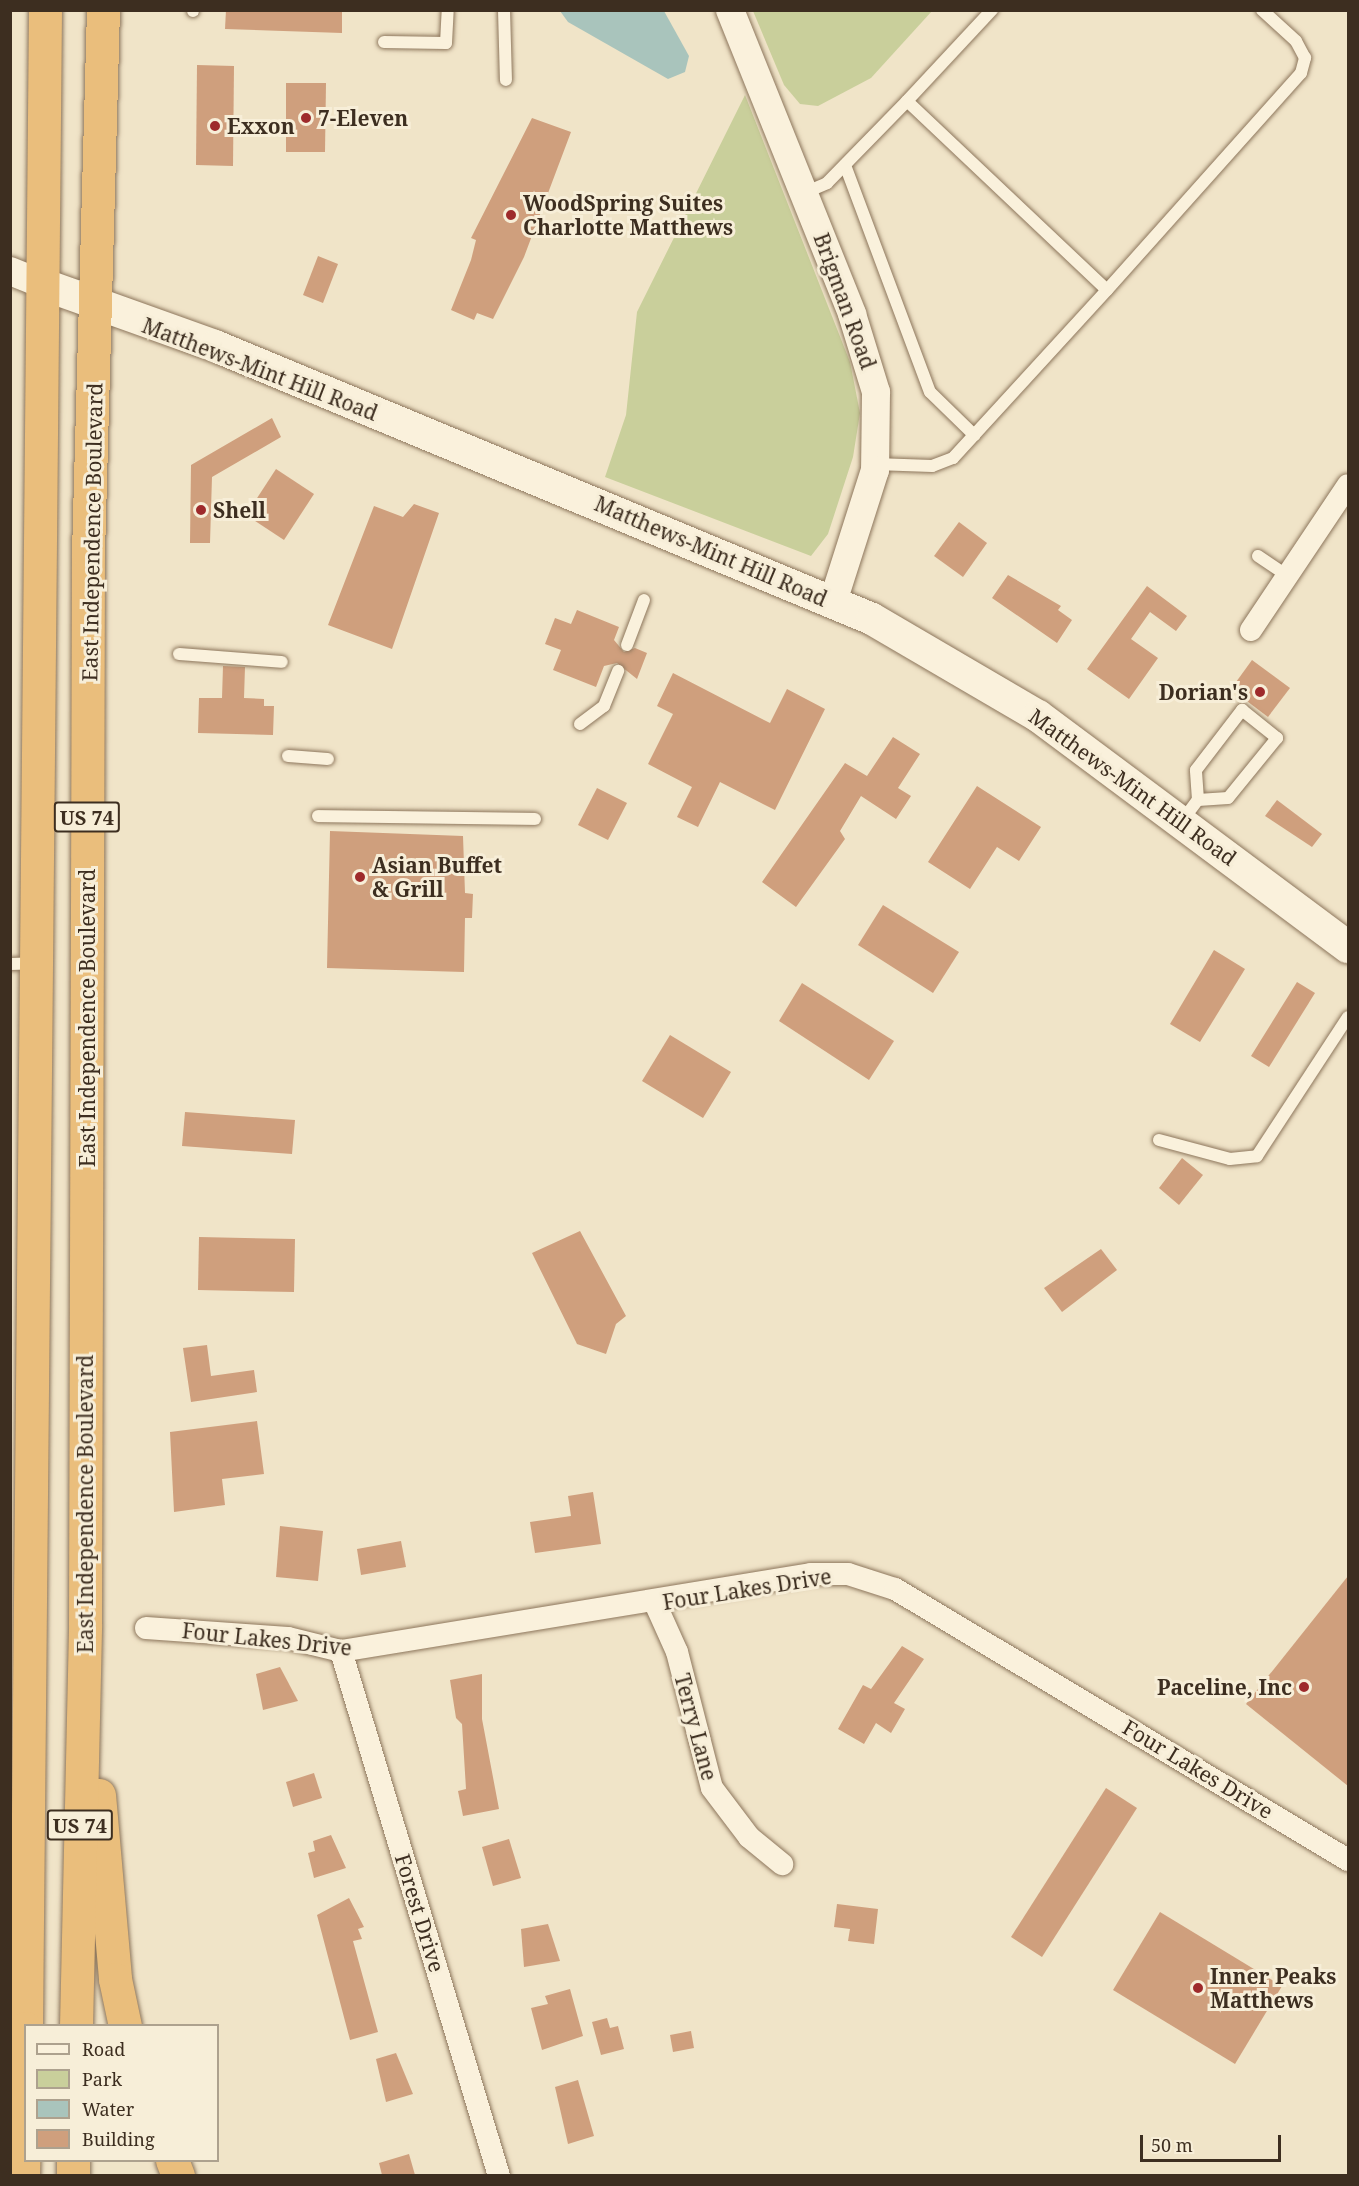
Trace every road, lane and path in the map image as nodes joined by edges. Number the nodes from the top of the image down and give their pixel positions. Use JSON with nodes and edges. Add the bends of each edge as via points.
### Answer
{"nodes":[{"id":1,"x":45,"y":10,"type":"edge"},
{"id":2,"x":103,"y":10,"type":"edge"},
{"id":3,"x":448,"y":10,"type":"edge"},
{"id":4,"x":504,"y":10,"type":"edge"},
{"id":5,"x":730,"y":10,"type":"edge"},
{"id":6,"x":992,"y":10,"type":"edge"},
{"id":7,"x":1262,"y":10,"type":"edge"},
{"id":8,"x":384,"y":42,"type":"dead end"},
{"id":9,"x":506,"y":80,"type":"dead end"},
{"id":10,"x":907,"y":101,"type":"junction"},
{"id":11,"x":845,"y":165,"type":"junction"},
{"id":12,"x":804,"y":193,"type":"junction"},
{"id":13,"x":10,"y":271,"type":"edge"},
{"id":14,"x":42,"y":284,"type":"junction"},
{"id":15,"x":1107,"y":290,"type":"junction"},
{"id":16,"x":99,"y":303,"type":"junction"},
{"id":17,"x":974,"y":435,"type":"junction"},
{"id":18,"x":875,"y":464,"type":"junction"},
{"id":19,"x":1348,"y":485,"type":"edge"},
{"id":20,"x":1258,"y":556,"type":"dead end"},
{"id":21,"x":1288,"y":576,"type":"junction"},
{"id":22,"x":644,"y":600,"type":"dead end"},
{"id":23,"x":833,"y":602,"type":"junction"},
{"id":24,"x":1251,"y":630,"type":"dead end"},
{"id":25,"x":627,"y":645,"type":"dead end"},
{"id":26,"x":179,"y":654,"type":"dead end"},
{"id":27,"x":282,"y":662,"type":"dead end"},
{"id":28,"x":618,"y":671,"type":"dead end"},
{"id":29,"x":580,"y":724,"type":"dead end"},
{"id":30,"x":288,"y":756,"type":"dead end"},
{"id":31,"x":328,"y":759,"type":"dead end"},
{"id":32,"x":1190,"y":811,"type":"junction"},
{"id":33,"x":318,"y":816,"type":"dead end"},
{"id":34,"x":535,"y":819,"type":"dead end"},
{"id":35,"x":1348,"y":947,"type":"edge"},
{"id":36,"x":24,"y":964,"type":"edge"},
{"id":37,"x":1348,"y":1017,"type":"edge"},
{"id":38,"x":1159,"y":1140,"type":"dead end"},
{"id":39,"x":34,"y":1555,"type":"junction"},
{"id":40,"x":655,"y":1603,"type":"junction"},
{"id":41,"x":85,"y":1624,"type":"junction"},
{"id":42,"x":146,"y":1629,"type":"dead end"},
{"id":43,"x":341,"y":1651,"type":"junction"},
{"id":44,"x":10,"y":1773,"type":"edge"},
{"id":45,"x":1348,"y":1860,"type":"edge"},
{"id":46,"x":782,"y":1864,"type":"dead end"},
{"id":47,"x":26,"y":2024,"type":"edge"},
{"id":48,"x":76,"y":2024,"type":"edge"},
{"id":49,"x":125,"y":2024,"type":"edge"},
{"id":50,"x":24,"y":2126,"type":"edge"},
{"id":51,"x":23,"y":2175,"type":"edge"},
{"id":52,"x":499,"y":2175,"type":"edge"}],
"edges":[{"from":1,"to":14,"type":"highway","number":"US 74"},
{"from":2,"to":16,"type":"highway","name":"East Independence Boulevard","number":"US 74"},
{"from":3,"to":8,"type":"lane","via":[[446,43]]},
{"from":4,"to":9,"type":"lane"},
{"from":5,"to":12,"type":"street","name":"Brigman Road"},
{"from":6,"to":10,"type":"lane"},
{"from":7,"to":15,"type":"lane","via":[[1296,40],[1305,58],[1301,73]]},
{"from":10,"to":11,"type":"lane"},
{"from":10,"to":15,"type":"lane"},
{"from":11,"to":12,"type":"lane","via":[[827,183]]},
{"from":11,"to":17,"type":"lane","via":[[930,392]]},
{"from":12,"to":18,"type":"street","name":"Brigman Road","via":[[871,368],[879,422]]},
{"from":13,"to":14,"type":"street","name":"Matthews-Mint Hill Road"},
{"from":14,"to":16,"type":"main road","name":"Matthews-Mint Hill Road"},
{"from":14,"to":36,"type":"highway","number":"US 74"},
{"from":15,"to":17,"type":"lane"},
{"from":16,"to":23,"type":"main road","name":"Matthews-Mint Hill Road"},
{"from":16,"to":41,"type":"highway","name":"East Independence Boulevard","number":"US 74","via":[[88,563]]},
{"from":17,"to":18,"type":"lane","via":[[953,458],[932,466]]},
{"from":18,"to":23,"type":"street","name":"Brigman Road"},
{"from":19,"to":21,"type":"street"},
{"from":20,"to":21,"type":"lane"},
{"from":21,"to":24,"type":"street"},
{"from":22,"to":25,"type":"lane"},
{"from":23,"to":32,"type":"main road","name":"Matthews-Mint Hill Road","via":[[978,678]]},
{"from":26,"to":27,"type":"lane"},
{"from":28,"to":29,"type":"lane","via":[[604,706]]},
{"from":30,"to":31,"type":"lane"},
{"from":32,"to":32,"type":"lane","via":[[1228,798],[1277,738],[1242,710],[1196,770]]},
{"from":32,"to":35,"type":"main road","name":"Matthews-Mint Hill Road"},
{"from":33,"to":34,"type":"lane"},
{"from":36,"to":39,"type":"highway","number":"US 74"},
{"from":37,"to":38,"type":"lane","via":[[1257,1156],[1230,1159]]},
{"from":39,"to":44,"type":"highway"},
{"from":39,"to":47,"type":"highway","number":"US 74"},
{"from":40,"to":43,"type":"street","name":"Four Lakes Drive"},
{"from":40,"to":45,"type":"street","name":"Four Lakes Drive","via":[[811,1574],[873,1580],[1040,1673]]},
{"from":40,"to":46,"type":"street","name":"Terry Lane","via":[[677,1652],[712,1788],[749,1837]]},
{"from":41,"to":48,"type":"highway","name":"East Independence Boulevard","number":"US 74"},
{"from":41,"to":49,"type":"highway","via":[[115,1979]]},
{"from":42,"to":43,"type":"street","name":"Four Lakes Drive","via":[[288,1638]]},
{"from":43,"to":52,"type":"street","name":"Forest Drive"},
{"from":50,"to":51,"type":"highway","number":"US 74"}]}
